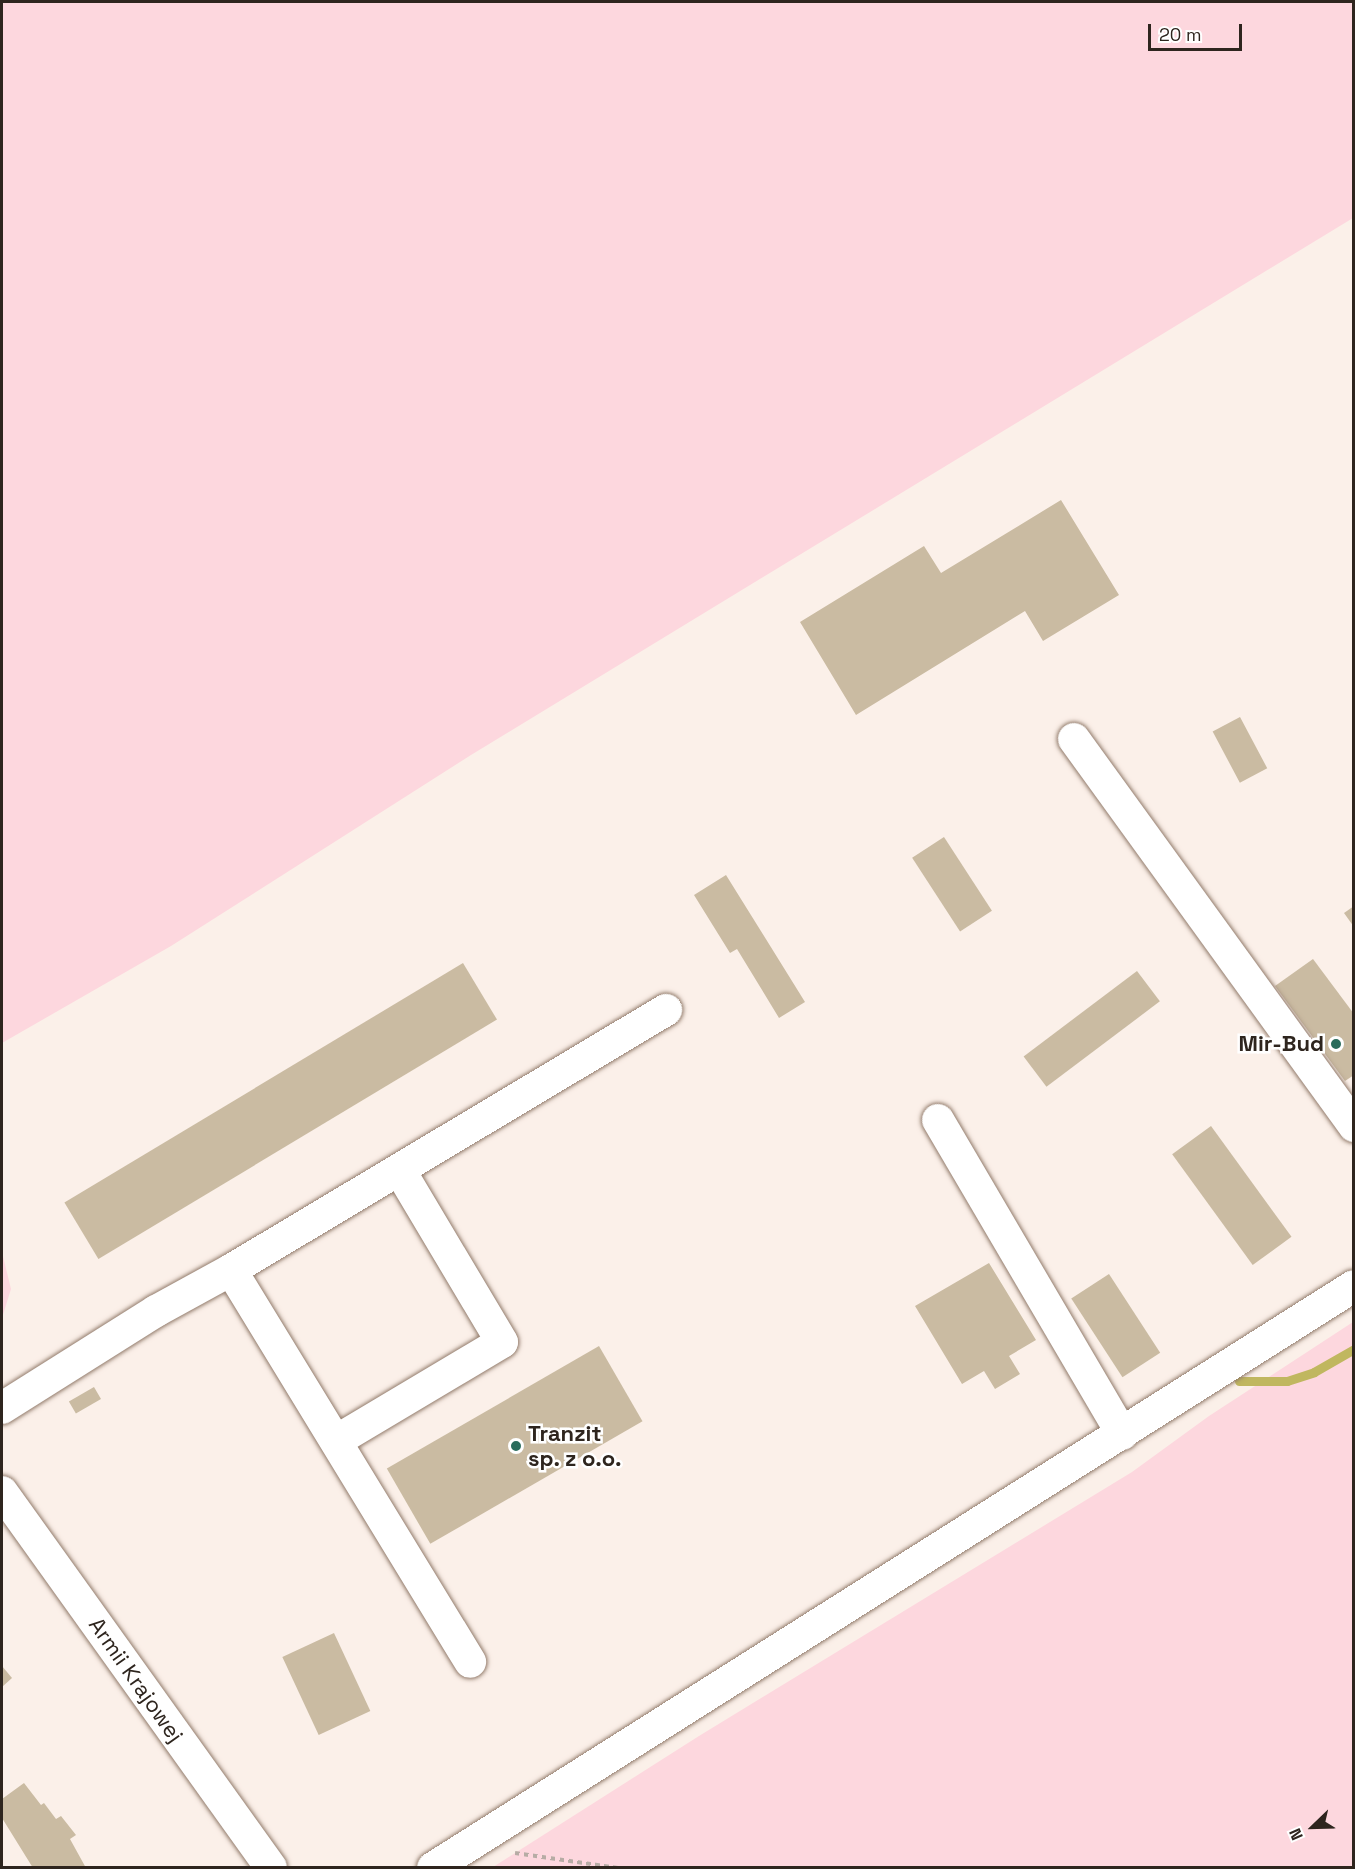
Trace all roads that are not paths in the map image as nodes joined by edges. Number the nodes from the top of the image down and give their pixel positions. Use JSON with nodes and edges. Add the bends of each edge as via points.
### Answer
{"nodes":[{"id":1,"x":1074,"y":739,"type":"dead end"},
{"id":2,"x":666,"y":1010,"type":"dead end"},
{"id":3,"x":938,"y":1120,"type":"dead end"},
{"id":4,"x":1353,"y":1126,"type":"edge"},
{"id":5,"x":399,"y":1171,"type":"junction"},
{"id":6,"x":231,"y":1270,"type":"junction"},
{"id":7,"x":1353,"y":1286,"type":"edge"},
{"id":8,"x":2,"y":1408,"type":"edge"},
{"id":9,"x":1122,"y":1434,"type":"junction"},
{"id":10,"x":336,"y":1441,"type":"junction"},
{"id":11,"x":2,"y":1491,"type":"edge"},
{"id":12,"x":470,"y":1662,"type":"dead end"},
{"id":13,"x":271,"y":1868,"type":"edge"},
{"id":14,"x":433,"y":1868,"type":"edge"}],
"edges":[{"from":1,"to":4,"type":"street"},
{"from":2,"to":5,"type":"street"},
{"from":3,"to":9,"type":"street"},
{"from":5,"to":6,"type":"street"},
{"from":5,"to":10,"type":"street","via":[[502,1342]]},
{"from":6,"to":8,"type":"street","via":[[156,1311]]},
{"from":6,"to":10,"type":"street"},
{"from":7,"to":9,"type":"street"},
{"from":9,"to":14,"type":"street"},
{"from":10,"to":12,"type":"street"},
{"from":11,"to":13,"type":"street","name":"Armii Krajowej"}]}
